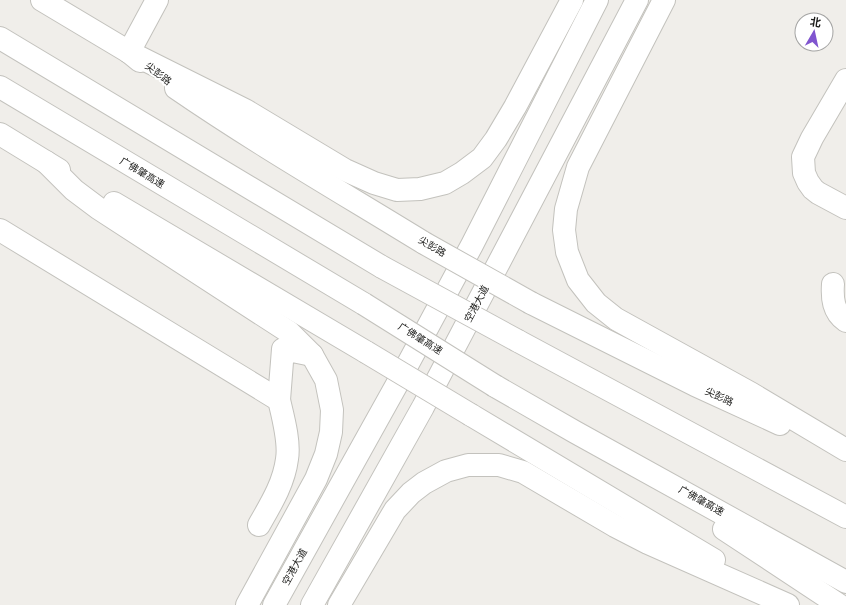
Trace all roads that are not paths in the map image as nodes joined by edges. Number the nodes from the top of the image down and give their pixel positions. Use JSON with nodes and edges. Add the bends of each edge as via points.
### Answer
{"nodes":[{"id":1,"x":42,"y":0,"type":"edge"},
{"id":2,"x":157,"y":0,"type":"edge"},
{"id":3,"x":572,"y":0,"type":"edge"},
{"id":4,"x":597,"y":0,"type":"edge"},
{"id":5,"x":637,"y":0,"type":"edge"},
{"id":6,"x":664,"y":0,"type":"edge"},
{"id":7,"x":0,"y":38,"type":"edge"},
{"id":8,"x":129,"y":52,"type":"junction"},
{"id":9,"x":846,"y":80,"type":"edge"},
{"id":10,"x":0,"y":87,"type":"edge"},
{"id":11,"x":0,"y":134,"type":"edge"},
{"id":12,"x":46,"y":162,"type":"junction"},
{"id":13,"x":846,"y":208,"type":"edge"},
{"id":14,"x":0,"y":230,"type":"edge"},
{"id":15,"x":833,"y":284,"type":"dead end"},
{"id":16,"x":846,"y":321,"type":"edge"},
{"id":17,"x":312,"y":355,"type":"junction"},
{"id":18,"x":279,"y":400,"type":"junction"},
{"id":19,"x":575,"y":432,"type":"junction"},
{"id":20,"x":846,"y":451,"type":"edge"},
{"id":21,"x":802,"y":494,"type":"junction"},
{"id":22,"x":846,"y":505,"type":"edge"},
{"id":23,"x":846,"y":517,"type":"edge"},
{"id":24,"x":259,"y":525,"type":"dead end"},
{"id":25,"x":846,"y":582,"type":"edge"},
{"id":26,"x":246,"y":605,"type":"edge"},
{"id":27,"x":274,"y":605,"type":"edge"},
{"id":28,"x":312,"y":605,"type":"edge"},
{"id":29,"x":338,"y":605,"type":"edge"},
{"id":30,"x":788,"y":605,"type":"edge"},
{"id":31,"x":792,"y":605,"type":"edge"},
{"id":32,"x":839,"y":605,"type":"edge"}],
"edges":[{"from":1,"to":8,"type":"main road","name":"尖彭路"},
{"from":2,"to":8,"type":"main road"},
{"from":3,"to":8,"type":"main road","via":[[515,107],[482,158],[445,183],[420,189],[397,190],[346,170],[245,110]]},
{"from":4,"to":27,"type":"main road","name":"空港大道","via":[[396,386]]},
{"from":5,"to":28,"type":"main road","name":"空港大道","via":[[422,407]]},
{"from":6,"to":20,"type":"main road","via":[[578,167],[570,190],[564,230],[567,252],[578,280],[596,303],[616,319],[752,394]]},
{"from":7,"to":21,"type":"main road","bridge":true,"via":[[382,267]]},
{"from":8,"to":20,"type":"main road","name":"尖彭路","bridge":true,"via":[[197,102],[424,243],[531,303],[695,385]]},
{"from":9,"to":13,"type":"main road","via":[[803,157],[804,173],[813,189]]},
{"from":10,"to":19,"type":"main road","name":"广佛肇高速","bridge":true},
{"from":11,"to":12,"type":"main road"},
{"from":12,"to":17,"type":"main road","via":[[74,190],[98,208],[289,332]]},
{"from":12,"to":31,"type":"main road","bridge":true},
{"from":14,"to":18,"type":"main road"},
{"from":15,"to":16,"type":"main road","via":[[836,311]]},
{"from":17,"to":18,"type":"main road","via":[[283,349]]},
{"from":17,"to":26,"type":"main road","via":[[326,380],[332,410],[326,454],[316,479]]},
{"from":18,"to":24,"type":"main road","via":[[286,430],[288,458],[278,491]]},
{"from":19,"to":25,"type":"main road","name":"广佛肇高速"},
{"from":19,"to":32,"type":"main road"},
{"from":21,"to":22,"type":"main road"},
{"from":21,"to":23,"type":"main road"},
{"from":29,"to":30,"type":"main road","via":[[395,510],[424,483],[446,471],[468,465],[499,465],[523,472],[628,533]]}]}
